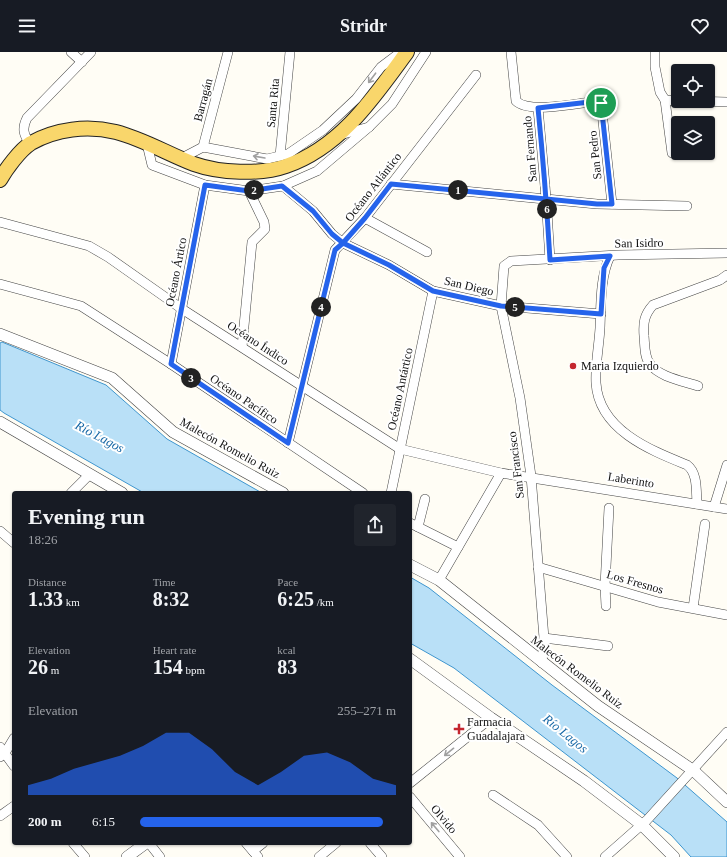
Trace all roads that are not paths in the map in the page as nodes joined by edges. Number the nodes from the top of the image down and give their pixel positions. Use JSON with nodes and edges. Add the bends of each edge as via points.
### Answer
{"nodes":[{"id":1,"x":71,"y":52,"type":"edge"},
{"id":2,"x":91,"y":52,"type":"edge"},
{"id":3,"x":290,"y":52,"type":"edge"},
{"id":4,"x":401,"y":52,"type":"edge"},
{"id":5,"x":407,"y":52,"type":"edge"},
{"id":6,"x":426,"y":52,"type":"edge"},
{"id":7,"x":511,"y":52,"type":"edge"},
{"id":8,"x":655,"y":52,"type":"edge"},
{"id":9,"x":227,"y":56,"type":"edge"},
{"id":10,"x":82,"y":62,"type":"junction"},
{"id":11,"x":476,"y":75,"type":"dead end"},
{"id":12,"x":665,"y":100,"type":"junction"},
{"id":13,"x":671,"y":100,"type":"edge"},
{"id":14,"x":715,"y":102,"type":"edge"},
{"id":15,"x":727,"y":102,"type":"edge"},
{"id":16,"x":538,"y":108,"type":"junction"},
{"id":17,"x":369,"y":127,"type":"junction"},
{"id":18,"x":336,"y":137,"type":"junction"},
{"id":19,"x":30,"y":144,"type":"junction"},
{"id":20,"x":146,"y":144,"type":"junction"},
{"id":21,"x":671,"y":145,"type":"edge"},
{"id":22,"x":202,"y":147,"type":"junction"},
{"id":23,"x":280,"y":156,"type":"junction"},
{"id":24,"x":182,"y":158,"type":"junction"},
{"id":25,"x":0,"y":180,"type":"edge"},
{"id":26,"x":391,"y":184,"type":"junction"},
{"id":27,"x":205,"y":185,"type":"junction"},
{"id":28,"x":282,"y":186,"type":"junction"},
{"id":29,"x":249,"y":191,"type":"junction"},
{"id":30,"x":612,"y":204,"type":"junction"},
{"id":31,"x":687,"y":206,"type":"dead end"},
{"id":32,"x":365,"y":218,"type":"junction"},
{"id":33,"x":0,"y":222,"type":"edge"},
{"id":34,"x":343,"y":243,"type":"junction"},
{"id":35,"x":426,"y":252,"type":"dead end"},
{"id":36,"x":727,"y":253,"type":"edge"},
{"id":37,"x":610,"y":256,"type":"junction"},
{"id":38,"x":550,"y":260,"type":"junction"},
{"id":39,"x":504,"y":266,"type":"joint"},
{"id":40,"x":727,"y":275,"type":"edge"},
{"id":41,"x":0,"y":284,"type":"edge"},
{"id":42,"x":433,"y":291,"type":"junction"},
{"id":43,"x":501,"y":306,"type":"junction"},
{"id":44,"x":182,"y":309,"type":"junction"},
{"id":45,"x":601,"y":314,"type":"junction"},
{"id":46,"x":0,"y":334,"type":"edge"},
{"id":47,"x":242,"y":347,"type":"junction"},
{"id":48,"x":171,"y":364,"type":"junction"},
{"id":49,"x":698,"y":386,"type":"dead end"},
{"id":50,"x":302,"y":387,"type":"junction"},
{"id":51,"x":0,"y":422,"type":"edge"},
{"id":52,"x":288,"y":443,"type":"junction"},
{"id":53,"x":400,"y":449,"type":"junction"},
{"id":54,"x":727,"y":465,"type":"edge"},
{"id":55,"x":501,"y":473,"type":"junction"},
{"id":56,"x":90,"y":474,"type":"junction"},
{"id":57,"x":531,"y":476,"type":"junction"},
{"id":58,"x":73,"y":491,"type":"edge"},
{"id":59,"x":119,"y":491,"type":"edge"},
{"id":60,"x":280,"y":491,"type":"edge"},
{"id":61,"x":360,"y":491,"type":"edge"},
{"id":62,"x":391,"y":491,"type":"edge"},
{"id":63,"x":425,"y":499,"type":"dead end"},
{"id":64,"x":697,"y":504,"type":"junction"},
{"id":65,"x":714,"y":507,"type":"junction"},
{"id":66,"x":609,"y":508,"type":"dead end"},
{"id":67,"x":727,"y":509,"type":"edge"},
{"id":68,"x":705,"y":524,"type":"dead end"},
{"id":69,"x":414,"y":525,"type":"edge"},
{"id":70,"x":1,"y":534,"type":"edge"},
{"id":71,"x":12,"y":542,"type":"edge"},
{"id":72,"x":458,"y":547,"type":"junction"},
{"id":73,"x":412,"y":566,"type":"edge"},
{"id":74,"x":538,"y":567,"type":"junction"},
{"id":75,"x":439,"y":580,"type":"junction"},
{"id":76,"x":605,"y":586,"type":"junction"},
{"id":77,"x":606,"y":606,"type":"dead end"},
{"id":78,"x":693,"y":608,"type":"junction"},
{"id":79,"x":727,"y":615,"type":"edge"},
{"id":80,"x":544,"y":638,"type":"junction"},
{"id":81,"x":608,"y":646,"type":"dead end"},
{"id":82,"x":412,"y":660,"type":"edge"},
{"id":83,"x":542,"y":663,"type":"junction"},
{"id":84,"x":491,"y":718,"type":"junction"},
{"id":85,"x":727,"y":732,"type":"edge"},
{"id":86,"x":12,"y":740,"type":"edge"},
{"id":87,"x":2,"y":752,"type":"edge"},
{"id":88,"x":12,"y":764,"type":"edge"},
{"id":89,"x":690,"y":774,"type":"junction"},
{"id":90,"x":412,"y":782,"type":"edge"},
{"id":91,"x":493,"y":795,"type":"dead end"},
{"id":92,"x":412,"y":799,"type":"edge"},
{"id":93,"x":727,"y":802,"type":"edge"},
{"id":94,"x":12,"y":807,"type":"edge"},
{"id":95,"x":0,"y":816,"type":"edge"},
{"id":96,"x":644,"y":822,"type":"junction"},
{"id":97,"x":75,"y":845,"type":"edge"},
{"id":98,"x":145,"y":845,"type":"edge"},
{"id":99,"x":150,"y":845,"type":"edge"},
{"id":100,"x":248,"y":845,"type":"edge"},
{"id":101,"x":262,"y":845,"type":"edge"},
{"id":102,"x":334,"y":845,"type":"edge"},
{"id":103,"x":372,"y":845,"type":"edge"},
{"id":104,"x":256,"y":854,"type":"edge"},
{"id":105,"x":85,"y":857,"type":"edge"},
{"id":106,"x":127,"y":857,"type":"edge"},
{"id":107,"x":160,"y":857,"type":"edge"},
{"id":108,"x":319,"y":857,"type":"edge"},
{"id":109,"x":382,"y":857,"type":"edge"},
{"id":110,"x":460,"y":857,"type":"edge"},
{"id":111,"x":567,"y":857,"type":"edge"},
{"id":112,"x":605,"y":857,"type":"edge"},
{"id":113,"x":674,"y":857,"type":"edge"}],
"edges":[{"from":1,"to":10,"type":"street"},
{"from":2,"to":10,"type":"street"},
{"from":3,"to":23,"type":"street","name":"Santa Rita"},
{"from":4,"to":23,"type":"street","one_way":true,"via":[[381,67],[356,99],[323,130],[288,154]]},
{"from":5,"to":18,"type":"main road","via":[[366,107]]},
{"from":6,"to":17,"type":"street","via":[[392,104]]},
{"from":7,"to":16,"type":"street","via":[[516,101]]},
{"from":8,"to":12,"type":"street","via":[[655,67]]},
{"from":9,"to":22,"type":"street","name":"Barragán"},
{"from":10,"to":19,"type":"street","via":[[28,118],[23,127]]},
{"from":11,"to":26,"type":"street","name":"Océano Atlántico"},
{"from":12,"to":13,"type":"street"},
{"from":12,"to":21,"type":"street"},
{"from":14,"to":15,"type":"street"},
{"from":16,"to":30,"type":"street","name":"San Pedro","via":[[598,101],[601,103]]},
{"from":16,"to":38,"type":"street","name":"San Fernando","bridge":true},
{"from":17,"to":18,"type":"street"},
{"from":17,"to":28,"type":"street","via":[[317,171]]},
{"from":18,"to":24,"type":"main road","via":[[319,150],[286,166],[260,172],[227,170],[195,164]]},
{"from":19,"to":20,"type":"main road","via":[[72,129],[116,132]]},
{"from":19,"to":25,"type":"main road","via":[[9,166]]},
{"from":20,"to":24,"type":"main road"},
{"from":20,"to":27,"type":"street","via":[[152,165]]},
{"from":23,"to":22,"type":"street","one_way":true,"via":[[267,159]]},
{"from":22,"to":24,"type":"street"},
{"from":26,"to":30,"type":"street"},
{"from":26,"to":32,"type":"street","name":"Océano Atlántico"},
{"from":27,"to":29,"type":"street"},
{"from":27,"to":44,"type":"street","name":"Océano Ártico"},
{"from":28,"to":29,"type":"street"},
{"from":28,"to":34,"type":"street","name":"San Diego","via":[[313,211]]},
{"from":29,"to":47,"type":"street","via":[[265,229],[252,242]]},
{"from":30,"to":31,"type":"street"},
{"from":32,"to":34,"type":"street","name":"Océano Atlántico"},
{"from":32,"to":35,"type":"street"},
{"from":33,"to":44,"type":"street","name":"Océano Índico","via":[[89,246]]},
{"from":34,"to":42,"type":"street","name":"San Diego","via":[[389,265]]},
{"from":34,"to":50,"type":"street","name":"Océano Atlántico","via":[[335,250]]},
{"from":36,"to":37,"type":"street","name":"San Isidro"},
{"from":37,"to":38,"type":"street","name":"San Isidro"},
{"from":37,"to":45,"type":"street","via":[[604,268]]},
{"from":38,"to":39,"type":"street","name":"San Isidro","via":[[511,261]]},
{"from":39,"to":43,"type":"street","name":"San Francisco"},
{"from":40,"to":49,"type":"street","via":[[654,305],[646,313],[643,323],[645,352],[650,364],[660,372]]},
{"from":41,"to":48,"type":"street","name":"Océano Pacífico","via":[[81,306]]},
{"from":42,"to":43,"type":"street","name":"San Diego"},
{"from":42,"to":53,"type":"street","name":"Océano Antártico"},
{"from":43,"to":45,"type":"street","name":"San Diego"},
{"from":43,"to":57,"type":"street","name":"San Francisco","via":[[520,398]]},
{"from":44,"to":47,"type":"street","name":"Océano Índico"},
{"from":44,"to":48,"type":"street","name":"Océano Ártico"},
{"from":45,"to":64,"type":"street","via":[[596,384],[600,401],[607,414],[634,440],[692,469]]},
{"from":46,"to":60,"type":"street","name":"Malecón Romelio Ruiz","via":[[112,378],[174,432]]},
{"from":47,"to":50,"type":"street","name":"Océano Índico"},
{"from":48,"to":52,"type":"street","name":"Océano Pacífico"},
{"from":50,"to":52,"type":"street","name":"Océano Atlántico"},
{"from":50,"to":53,"type":"street","name":"Océano Índico"},
{"from":51,"to":56,"type":"street"},
{"from":52,"to":61,"type":"street","name":"Océano Pacífico"},
{"from":53,"to":55,"type":"street","name":"Océano Índico"},
{"from":53,"to":62,"type":"street","name":"Océano Antártico"},
{"from":54,"to":65,"type":"street"},
{"from":55,"to":57,"type":"street","name":"Océano Índico"},
{"from":55,"to":72,"type":"street"},
{"from":56,"to":58,"type":"street"},
{"from":56,"to":59,"type":"street"},
{"from":57,"to":64,"type":"street","name":"Laberinto"},
{"from":57,"to":74,"type":"street","name":"San Francisco"},
{"from":63,"to":69,"type":"street"},
{"from":64,"to":65,"type":"street","name":"Laberinto"},
{"from":65,"to":67,"type":"street","name":"Laberinto"},
{"from":66,"to":76,"type":"street"},
{"from":68,"to":78,"type":"street"},
{"from":69,"to":72,"type":"street"},
{"from":70,"to":71,"type":"street"},
{"from":72,"to":75,"type":"street"},
{"from":73,"to":75,"type":"street","name":"Malecón Romelio Ruiz"},
{"from":74,"to":76,"type":"street","name":"Los Fresnos"},
{"from":74,"to":80,"type":"street","name":"San Francisco"},
{"from":75,"to":83,"type":"street","name":"Malecón Romelio Ruiz"},
{"from":76,"to":77,"type":"street"},
{"from":76,"to":78,"type":"street","name":"Los Fresnos","via":[[658,602]]},
{"from":78,"to":79,"type":"street","name":"Los Fresnos"},
{"from":80,"to":81,"type":"street"},
{"from":80,"to":83,"type":"street","name":"San Francisco"},
{"from":82,"to":84,"type":"street"},
{"from":83,"to":89,"type":"street","name":"Malecón Romelio Ruiz"},
{"from":84,"to":90,"type":"street","one_way":true},
{"from":84,"to":96,"type":"street"},
{"from":85,"to":89,"type":"street"},
{"from":86,"to":87,"type":"street"},
{"from":87,"to":88,"type":"street"},
{"from":89,"to":93,"type":"street","name":"Malecón Romelio Ruiz"},
{"from":89,"to":96,"type":"street"},
{"from":91,"to":111,"type":"street","via":[[538,825]]},
{"from":110,"to":92,"type":"street","name":"Olvido","one_way":true},
{"from":94,"to":95,"type":"street"},
{"from":96,"to":112,"type":"street"},
{"from":96,"to":113,"type":"street"},
{"from":97,"to":105,"type":"street"},
{"from":98,"to":106,"type":"street"},
{"from":99,"to":107,"type":"street"},
{"from":100,"to":104,"type":"street"},
{"from":101,"to":104,"type":"street"},
{"from":102,"to":108,"type":"street"},
{"from":103,"to":109,"type":"street"}]}
